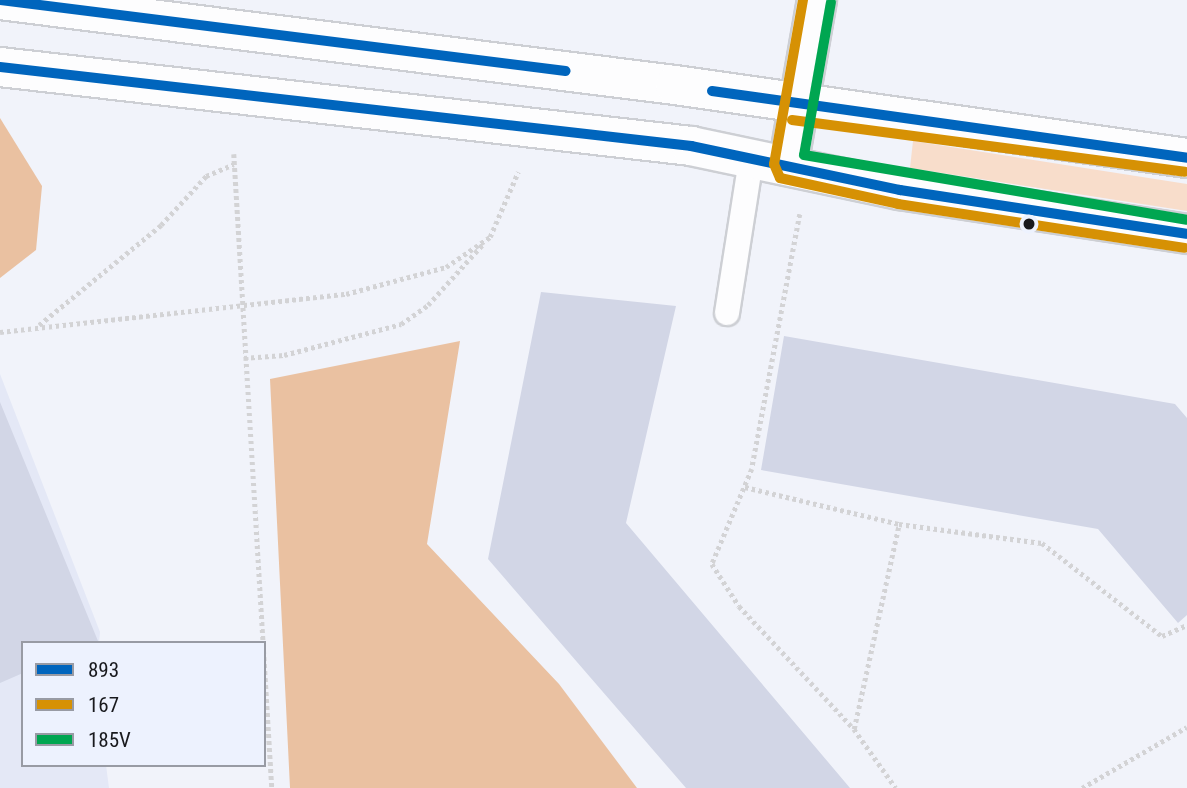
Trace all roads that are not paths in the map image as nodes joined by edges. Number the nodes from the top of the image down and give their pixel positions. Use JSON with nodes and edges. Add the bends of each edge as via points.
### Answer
{"nodes":[{"id":1,"x":0,"y":0,"type":"edge"},
{"id":2,"x":817,"y":0,"type":"edge"},
{"id":3,"x":0,"y":67,"type":"edge"},
{"id":4,"x":794,"y":106,"type":"junction"},
{"id":5,"x":1187,"y":158,"type":"edge"},
{"id":6,"x":770,"y":162,"type":"junction"},
{"id":7,"x":1187,"y":234,"type":"edge"},
{"id":8,"x":727,"y":313,"type":"dead end"}],
"edges":[{"from":1,"to":4,"type":"street","via":[[661,83]]},
{"from":2,"to":4,"type":"street"},
{"from":3,"to":6,"type":"street","via":[[691,146]]},
{"from":4,"to":5,"type":"street"},
{"from":4,"to":6,"type":"street"},
{"from":6,"to":7,"type":"street","via":[[900,190]]},
{"from":6,"to":8,"type":"lane"}]}
